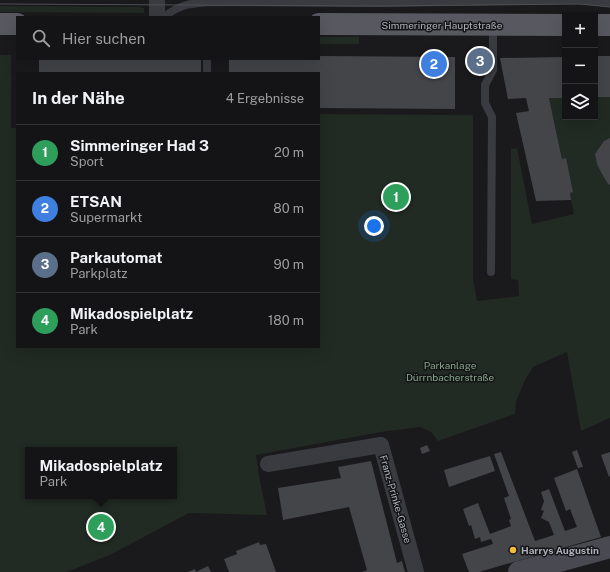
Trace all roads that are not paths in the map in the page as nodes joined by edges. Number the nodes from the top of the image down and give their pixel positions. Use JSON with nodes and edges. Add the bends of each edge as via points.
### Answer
{"nodes":[{"id":1,"x":157,"y":0,"type":"edge"},
{"id":2,"x":610,"y":3,"type":"edge"},
{"id":3,"x":157,"y":16,"type":"edge"},
{"id":4,"x":165,"y":16,"type":"edge"},
{"id":5,"x":0,"y":24,"type":"edge"},
{"id":6,"x":16,"y":24,"type":"edge"},
{"id":7,"x":320,"y":24,"type":"edge"},
{"id":8,"x":493,"y":25,"type":"junction"},
{"id":9,"x":562,"y":25,"type":"edge"},
{"id":10,"x":598,"y":25,"type":"edge"},
{"id":11,"x":610,"y":25,"type":"edge"},
{"id":12,"x":207,"y":60,"type":"edge"},
{"id":13,"x":206,"y":72,"type":"edge"},
{"id":14,"x":491,"y":272,"type":"dead end"},
{"id":15,"x":268,"y":464,"type":"dead end"},
{"id":16,"x":610,"y":546,"type":"edge"},
{"id":17,"x":416,"y":572,"type":"edge"},
{"id":18,"x":519,"y":572,"type":"edge"}],
"edges":[{"from":1,"to":3,"type":"street"},
{"from":2,"to":4,"type":"lane","via":[[574,0],[388,3],[198,2],[173,10]]},
{"from":5,"to":6,"type":"main road"},
{"from":7,"to":8,"type":"main road","name":"Simmeringer Hauptstraße"},
{"from":8,"to":9,"type":"main road","name":"Simmeringer Hauptstraße"},
{"from":8,"to":14,"type":"lane","via":[[493,70],[485,85],[486,103],[492,117]]},
{"from":10,"to":11,"type":"main road"},
{"from":12,"to":13,"type":"lane"},
{"from":15,"to":17,"type":"street","name":"Franz-Prinke-Gasse","via":[[381,445]]},
{"from":16,"to":18,"type":"main road"}]}
